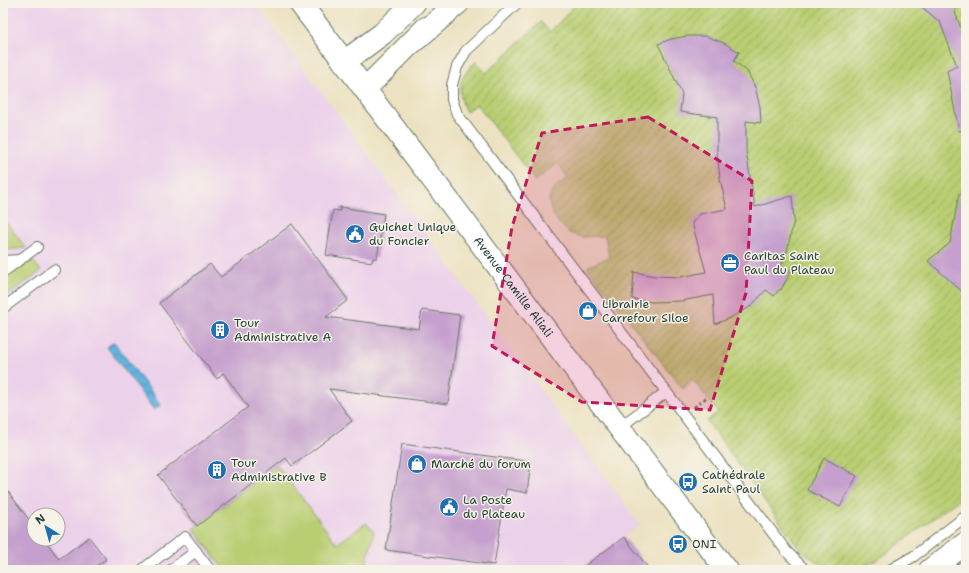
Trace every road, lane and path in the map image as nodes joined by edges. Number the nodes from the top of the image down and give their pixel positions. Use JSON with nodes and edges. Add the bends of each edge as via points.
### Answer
{"nodes":[{"id":1,"x":300,"y":3,"type":"edge"},
{"id":2,"x":414,"y":3,"type":"edge"},
{"id":3,"x":450,"y":3,"type":"edge"},
{"id":4,"x":458,"y":3,"type":"edge"},
{"id":5,"x":517,"y":3,"type":"edge"},
{"id":6,"x":413,"y":42,"type":"junction"},
{"id":7,"x":344,"y":62,"type":"junction"},
{"id":8,"x":365,"y":90,"type":"junction"},
{"id":9,"x":37,"y":247,"type":"dead end"},
{"id":10,"x":20,"y":260,"type":"junction"},
{"id":11,"x":3,"y":261,"type":"edge"},
{"id":12,"x":54,"y":270,"type":"dead end"},
{"id":13,"x":3,"y":272,"type":"edge"},
{"id":14,"x":3,"y":308,"type":"edge"},
{"id":15,"x":666,"y":392,"type":"junction"},
{"id":16,"x":619,"y":428,"type":"junction"},
{"id":17,"x":966,"y":516,"type":"edge"},
{"id":18,"x":966,"y":543,"type":"edge"},
{"id":19,"x":196,"y":551,"type":"junction"},
{"id":20,"x":712,"y":551,"type":"junction"},
{"id":21,"x":172,"y":569,"type":"edge"},
{"id":22,"x":142,"y":570,"type":"edge"},
{"id":23,"x":210,"y":570,"type":"edge"},
{"id":24,"x":727,"y":570,"type":"edge"},
{"id":25,"x":736,"y":570,"type":"edge"},
{"id":26,"x":805,"y":570,"type":"edge"},
{"id":27,"x":890,"y":570,"type":"edge"},
{"id":28,"x":930,"y":570,"type":"edge"}],
"edges":[{"from":1,"to":7,"type":"main road","name":"Avenue Camille Aliali"},
{"from":2,"to":7,"type":"main road","via":[[382,34]]},
{"from":3,"to":6,"type":"main road"},
{"from":4,"to":6,"type":"main road"},
{"from":5,"to":15,"type":"lane","via":[[466,51],[456,67],[452,100],[457,114]]},
{"from":6,"to":8,"type":"main road"},
{"from":7,"to":8,"type":"main road","name":"Avenue Camille Aliali"},
{"from":8,"to":16,"type":"main road","name":"Avenue Camille Aliali"},
{"from":9,"to":10,"type":"lane"},
{"from":10,"to":11,"type":"lane"},
{"from":10,"to":13,"type":"lane"},
{"from":12,"to":14,"type":"lane"},
{"from":15,"to":16,"type":"lane"},
{"from":15,"to":26,"type":"lane","via":[[787,552]]},
{"from":16,"to":20,"type":"main road","name":"Avenue Camille Aliali"},
{"from":17,"to":27,"type":"lane","via":[[914,556]]},
{"from":18,"to":28,"type":"main road"},
{"from":19,"to":21,"type":"lane"},
{"from":19,"to":22,"type":"lane","via":[[185,537]]},
{"from":19,"to":23,"type":"lane"},
{"from":20,"to":24,"type":"main road","name":"Avenue Camille Aliali"},
{"from":20,"to":25,"type":"main road"}]}
